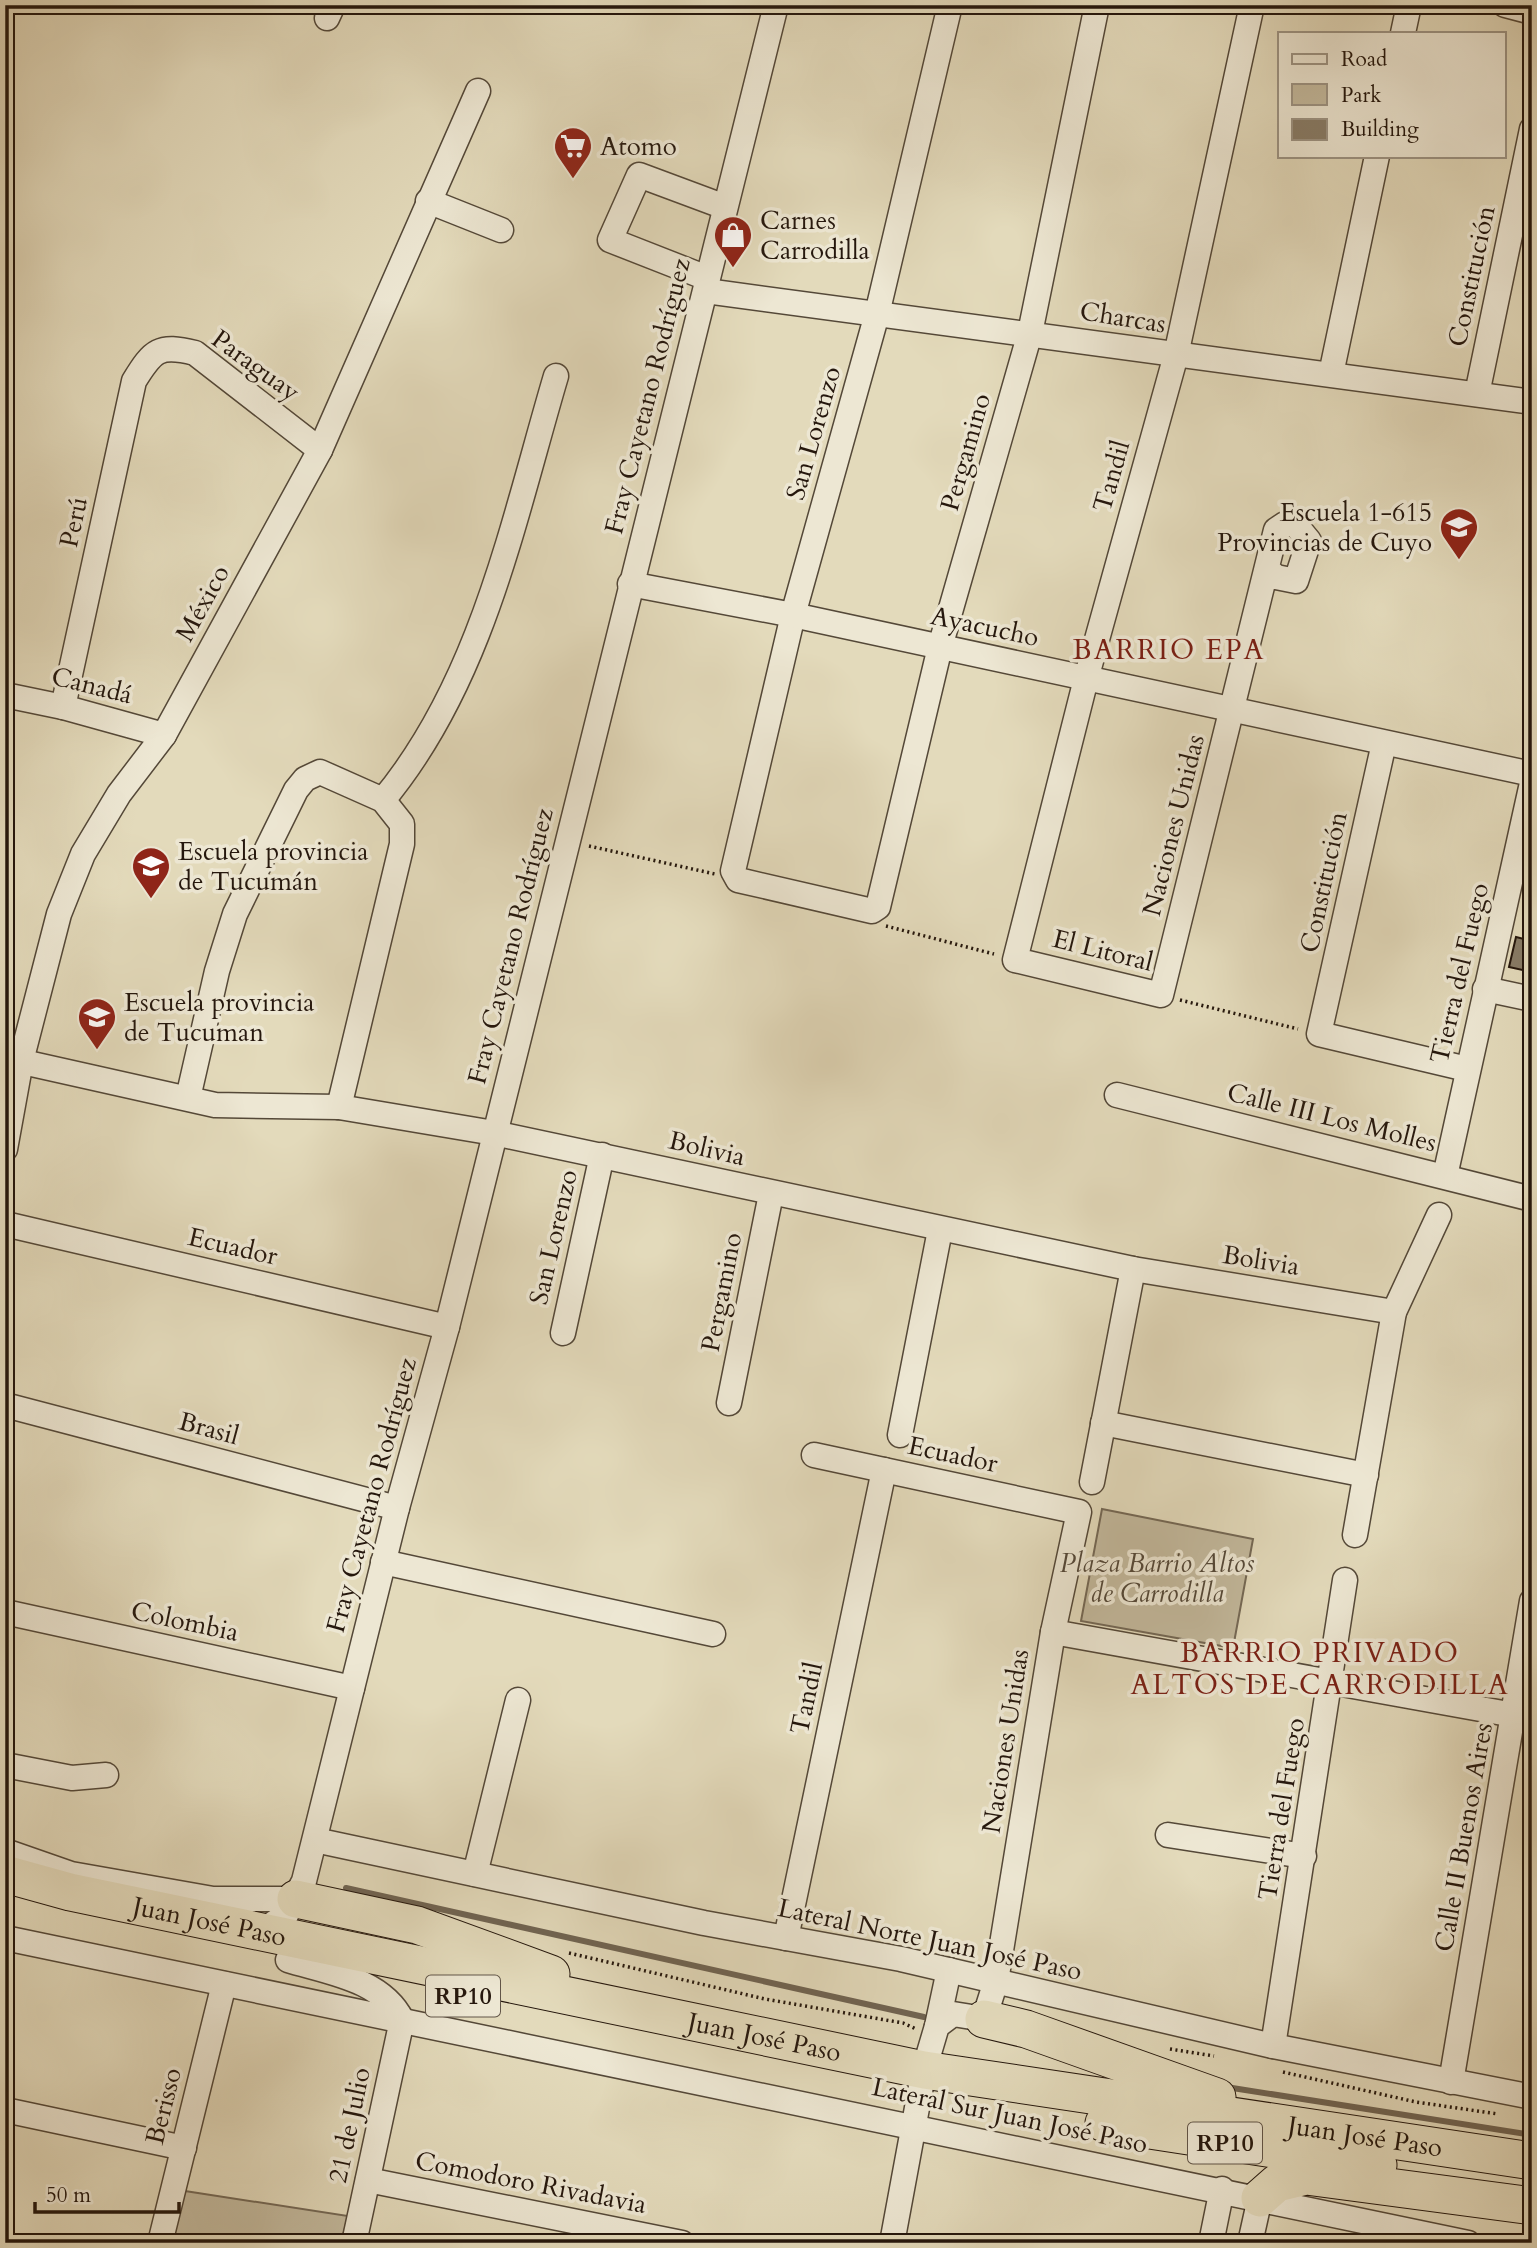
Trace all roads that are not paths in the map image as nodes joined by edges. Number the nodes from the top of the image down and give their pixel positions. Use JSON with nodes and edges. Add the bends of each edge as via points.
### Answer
{"nodes":[{"id":1,"x":776,"y":5,"type":"edge"},
{"id":2,"x":950,"y":5,"type":"edge"},
{"id":3,"x":1097,"y":5,"type":"edge"},
{"id":4,"x":1252,"y":5,"type":"edge"},
{"id":5,"x":1409,"y":5,"type":"edge"},
{"id":6,"x":1505,"y":5,"type":"edge"},
{"id":7,"x":1532,"y":12,"type":"edge"},
{"id":8,"x":1403,"y":32,"type":"edge"},
{"id":9,"x":478,"y":90,"type":"dead end"},
{"id":10,"x":1532,"y":129,"type":"edge"},
{"id":11,"x":1377,"y":158,"type":"edge"},
{"id":12,"x":428,"y":201,"type":"junction"},
{"id":13,"x":725,"y":207,"type":"junction"},
{"id":14,"x":500,"y":230,"type":"dead end"},
{"id":15,"x":706,"y":284,"type":"junction"},
{"id":16,"x":877,"y":314,"type":"junction"},
{"id":17,"x":1030,"y":333,"type":"junction"},
{"id":18,"x":151,"y":355,"type":"joint"},
{"id":19,"x":1176,"y":355,"type":"junction"},
{"id":20,"x":1331,"y":374,"type":"junction"},
{"id":21,"x":556,"y":376,"type":"dead end"},
{"id":22,"x":1477,"y":394,"type":"junction"},
{"id":23,"x":1532,"y":402,"type":"edge"},
{"id":24,"x":320,"y":450,"type":"junction"},
{"id":25,"x":1267,"y":569,"type":"dead end"},
{"id":26,"x":631,"y":584,"type":"junction"},
{"id":27,"x":793,"y":615,"type":"junction"},
{"id":28,"x":940,"y":647,"type":"junction"},
{"id":29,"x":1086,"y":679,"type":"junction"},
{"id":30,"x":5,"y":695,"type":"edge"},
{"id":31,"x":63,"y":707,"type":"junction"},
{"id":32,"x":1233,"y":711,"type":"junction"},
{"id":33,"x":164,"y":735,"type":"junction"},
{"id":34,"x":1384,"y":743,"type":"junction"},
{"id":35,"x":1532,"y":774,"type":"edge"},
{"id":36,"x":1532,"y":783,"type":"edge"},
{"id":37,"x":383,"y":800,"type":"junction"},
{"id":38,"x":875,"y":910,"type":"joint"},
{"id":39,"x":1015,"y":960,"type":"joint"},
{"id":40,"x":1485,"y":989,"type":"junction"},
{"id":41,"x":1161,"y":995,"type":"joint"},
{"id":42,"x":1532,"y":999,"type":"edge"},
{"id":43,"x":13,"y":1059,"type":"edge"},
{"id":44,"x":1467,"y":1069,"type":"junction"},
{"id":45,"x":1117,"y":1095,"type":"dead end"},
{"id":46,"x":188,"y":1098,"type":"junction"},
{"id":47,"x":339,"y":1107,"type":"junction"},
{"id":48,"x":494,"y":1133,"type":"junction"},
{"id":49,"x":5,"y":1149,"type":"edge"},
{"id":50,"x":602,"y":1155,"type":"junction"},
{"id":51,"x":1445,"y":1175,"type":"junction"},
{"id":52,"x":771,"y":1194,"type":"junction"},
{"id":53,"x":1532,"y":1199,"type":"edge"},
{"id":54,"x":1439,"y":1215,"type":"dead end"},
{"id":55,"x":5,"y":1224,"type":"edge"},
{"id":56,"x":940,"y":1230,"type":"junction"},
{"id":57,"x":1133,"y":1269,"type":"junction"},
{"id":58,"x":1394,"y":1312,"type":"junction"},
{"id":59,"x":447,"y":1327,"type":"junction"},
{"id":60,"x":563,"y":1333,"type":"dead end"},
{"id":61,"x":729,"y":1403,"type":"dead end"},
{"id":62,"x":5,"y":1405,"type":"edge"},
{"id":63,"x":1103,"y":1423,"type":"junction"},
{"id":64,"x":900,"y":1435,"type":"dead end"},
{"id":65,"x":814,"y":1455,"type":"dead end"},
{"id":66,"x":884,"y":1470,"type":"junction"},
{"id":67,"x":1366,"y":1475,"type":"junction"},
{"id":68,"x":1092,"y":1482,"type":"dead end"},
{"id":69,"x":397,"y":1508,"type":"junction"},
{"id":70,"x":1079,"y":1512,"type":"joint"},
{"id":71,"x":1355,"y":1535,"type":"dead end"},
{"id":72,"x":383,"y":1562,"type":"junction"},
{"id":73,"x":1345,"y":1580,"type":"dead end"},
{"id":74,"x":1532,"y":1601,"type":"edge"},
{"id":75,"x":5,"y":1612,"type":"edge"},
{"id":76,"x":1053,"y":1632,"type":"junction"},
{"id":77,"x":712,"y":1634,"type":"dead end"},
{"id":78,"x":1332,"y":1682,"type":"junction"},
{"id":79,"x":352,"y":1688,"type":"junction"},
{"id":80,"x":518,"y":1700,"type":"dead end"},
{"id":81,"x":1514,"y":1715,"type":"junction"},
{"id":82,"x":5,"y":1765,"type":"edge"},
{"id":83,"x":106,"y":1775,"type":"dead end"},
{"id":84,"x":1168,"y":1835,"type":"dead end"},
{"id":85,"x":315,"y":1840,"type":"junction"},
{"id":86,"x":5,"y":1851,"type":"edge"},
{"id":87,"x":1304,"y":1856,"type":"junction"},
{"id":88,"x":5,"y":1874,"type":"edge"},
{"id":89,"x":475,"y":1874,"type":"junction"},
{"id":90,"x":5,"y":1899,"type":"edge"},
{"id":91,"x":296,"y":1899,"type":"junction"},
{"id":92,"x":262,"y":1931,"type":"junction"},
{"id":93,"x":5,"y":1938,"type":"edge"},
{"id":94,"x":786,"y":1938,"type":"junction"},
{"id":95,"x":288,"y":1960,"type":"junction"},
{"id":96,"x":949,"y":1970,"type":"junction"},
{"id":97,"x":996,"y":1981,"type":"junction"},
{"id":98,"x":224,"y":1984,"type":"junction"},
{"id":99,"x":984,"y":2019,"type":"junction"},
{"id":100,"x":402,"y":2020,"type":"junction"},
{"id":101,"x":701,"y":2025,"type":"junction"},
{"id":102,"x":1273,"y":2046,"type":"junction"},
{"id":103,"x":925,"y":2071,"type":"junction"},
{"id":104,"x":1451,"y":2082,"type":"junction"},
{"id":105,"x":1532,"y":2097,"type":"edge"},
{"id":106,"x":5,"y":2110,"type":"edge"},
{"id":107,"x":1363,"y":2138,"type":"junction"},
{"id":108,"x":184,"y":2148,"type":"junction"},
{"id":109,"x":1532,"y":2161,"type":"edge"},
{"id":110,"x":368,"y":2180,"type":"junction"},
{"id":111,"x":1532,"y":2187,"type":"edge"},
{"id":112,"x":1222,"y":2189,"type":"junction"},
{"id":113,"x":1260,"y":2198,"type":"junction"},
{"id":114,"x":1532,"y":2206,"type":"edge"},
{"id":115,"x":160,"y":2243,"type":"edge"},
{"id":116,"x":354,"y":2243,"type":"edge"},
{"id":117,"x":682,"y":2243,"type":"edge"},
{"id":118,"x":892,"y":2243,"type":"edge"},
{"id":119,"x":1211,"y":2243,"type":"edge"},
{"id":120,"x":1250,"y":2243,"type":"edge"},
{"id":121,"x":1468,"y":2243,"type":"edge"}],
"edges":[{"from":1,"to":13,"type":"street","name":"Fray Cayetano Rodríguez"},
{"from":2,"to":16,"type":"street","name":"San Lorenzo"},
{"from":3,"to":17,"type":"street","name":"Pergamino"},
{"from":4,"to":19,"type":"street","name":"Tandil"},
{"from":5,"to":8,"type":"street"},
{"from":6,"to":7,"type":"street"},
{"from":9,"to":12,"type":"street","name":"México"},
{"from":10,"to":22,"type":"street","name":"Constitución"},
{"from":11,"to":20,"type":"street"},
{"from":12,"to":14,"type":"street"},
{"from":12,"to":24,"type":"street","name":"México"},
{"from":13,"to":15,"type":"street","name":"Fray Cayetano Rodríguez"},
{"from":13,"to":15,"type":"street","name":"Charcas","via":[[639,175],[610,240]]},
{"from":15,"to":16,"type":"street","name":"Charcas"},
{"from":15,"to":26,"type":"street","name":"Fray Cayetano Rodríguez"},
{"from":16,"to":17,"type":"street","name":"Charcas"},
{"from":16,"to":27,"type":"street","name":"San Lorenzo"},
{"from":17,"to":19,"type":"street","name":"Charcas"},
{"from":17,"to":28,"type":"street","name":"Pergamino"},
{"from":18,"to":24,"type":"street","name":"Paraguay","via":[[171,347],[195,353]]},
{"from":18,"to":31,"type":"street","name":"Perú","via":[[134,381]]},
{"from":19,"to":20,"type":"street","name":"Charcas"},
{"from":19,"to":29,"type":"street","name":"Tandil"},
{"from":20,"to":22,"type":"street","name":"Charcas"},
{"from":21,"to":37,"type":"street","via":[[471,655],[413,765]]},
{"from":22,"to":23,"type":"street","name":"Charcas"},
{"from":24,"to":33,"type":"street","name":"México"},
{"from":25,"to":32,"type":"street","name":"Naciones Unidas"},
{"from":26,"to":27,"type":"street","name":"Ayacucho"},
{"from":26,"to":48,"type":"street","name":"Fray Cayetano Rodríguez"},
{"from":27,"to":28,"type":"street","name":"Ayacucho"},
{"from":27,"to":38,"type":"street","name":"San Lorenzo","via":[[736,878]]},
{"from":28,"to":29,"type":"street","name":"Ayacucho"},
{"from":28,"to":38,"type":"street","name":"Pergamino"},
{"from":29,"to":32,"type":"street","name":"Ayacucho"},
{"from":29,"to":39,"type":"street","name":"Tandil"},
{"from":30,"to":31,"type":"street","name":"Canadá"},
{"from":31,"to":33,"type":"street","name":"Canadá"},
{"from":32,"to":34,"type":"street","name":"Ayacucho"},
{"from":32,"to":41,"type":"street","name":"Naciones Unidas"},
{"from":33,"to":43,"type":"street","name":"México","via":[[119,794],[83,854]]},
{"from":34,"to":35,"type":"street","name":"Ayacucho"},
{"from":34,"to":44,"type":"street","name":"Constitución","via":[[1320,1034]]},
{"from":36,"to":40,"type":"street","name":"Tierra del Fuego"},
{"from":37,"to":46,"type":"street","via":[[320,772],[296,790],[235,914]]},
{"from":37,"to":47,"type":"street","via":[[402,824],[402,844]]},
{"from":39,"to":41,"type":"street","name":"El Litoral"},
{"from":40,"to":42,"type":"street"},
{"from":40,"to":44,"type":"street","name":"Tierra del Fuego"},
{"from":43,"to":46,"type":"street","name":"Bolivia"},
{"from":43,"to":49,"type":"street","name":"México"},
{"from":44,"to":51,"type":"street","name":"Tierra del Fuego"},
{"from":45,"to":51,"type":"street","name":"Calle III Los Molles"},
{"from":46,"to":47,"type":"street","name":"Bolivia","via":[[215,1105]]},
{"from":47,"to":48,"type":"street","name":"Bolivia"},
{"from":48,"to":50,"type":"street","name":"Bolivia"},
{"from":48,"to":59,"type":"street","name":"Fray Cayetano Rodríguez"},
{"from":50,"to":52,"type":"street","name":"Bolivia"},
{"from":50,"to":60,"type":"street","name":"San Lorenzo"},
{"from":51,"to":53,"type":"street","name":"Calle III Los Molles"},
{"from":52,"to":56,"type":"street","name":"Bolivia"},
{"from":52,"to":61,"type":"street","name":"Pergamino"},
{"from":54,"to":58,"type":"street"},
{"from":55,"to":59,"type":"street","name":"Ecuador"},
{"from":56,"to":57,"type":"street","name":"Bolivia"},
{"from":56,"to":64,"type":"street"},
{"from":57,"to":58,"type":"street","name":"Bolivia"},
{"from":57,"to":63,"type":"street"},
{"from":58,"to":67,"type":"street"},
{"from":59,"to":69,"type":"street","name":"Fray Cayetano Rodríguez"},
{"from":62,"to":69,"type":"street","name":"Brasil"},
{"from":63,"to":67,"type":"street"},
{"from":63,"to":68,"type":"street"},
{"from":65,"to":66,"type":"street","name":"Ecuador"},
{"from":66,"to":70,"type":"street","name":"Ecuador"},
{"from":66,"to":94,"type":"street","name":"Tandil"},
{"from":67,"to":71,"type":"street"},
{"from":69,"to":72,"type":"street","name":"Fray Cayetano Rodríguez"},
{"from":70,"to":76,"type":"street","name":"Naciones Unidas"},
{"from":72,"to":77,"type":"street"},
{"from":72,"to":79,"type":"street","name":"Fray Cayetano Rodríguez"},
{"from":73,"to":78,"type":"street","name":"Tierra del Fuego"},
{"from":74,"to":81,"type":"street","name":"Calle II Buenos Aires"},
{"from":75,"to":79,"type":"street","name":"Colombia"},
{"from":76,"to":78,"type":"street"},
{"from":76,"to":97,"type":"street","name":"Naciones Unidas"},
{"from":78,"to":81,"type":"street"},
{"from":78,"to":87,"type":"street","name":"Tierra del Fuego"},
{"from":79,"to":85,"type":"street","name":"Fray Cayetano Rodríguez"},
{"from":80,"to":89,"type":"street"},
{"from":81,"to":104,"type":"street","name":"Calle II Buenos Aires"},
{"from":82,"to":83,"type":"street","via":[[72,1778]]},
{"from":84,"to":87,"type":"street"},
{"from":85,"to":89,"type":"street","name":"Lateral Norte Juan José Paso"},
{"from":85,"to":91,"type":"street","name":"Fray Cayetano Rodríguez"},
{"from":86,"to":91,"type":"street","via":[[71,1874],[213,1899]]},
{"from":87,"to":102,"type":"street","name":"Tierra del Fuego"},
{"from":88,"to":92,"type":"highway","name":"Juan José Paso","number":"RP10"},
{"from":89,"to":94,"type":"street","name":"Lateral Norte Juan José Paso"},
{"from":90,"to":95,"type":"highway","name":"Juan José Paso","number":"RP10"},
{"from":91,"to":92,"type":"street","via":[[286,1914]]},
{"from":91,"to":101,"type":"highway","via":[[417,1925]]},
{"from":92,"to":101,"type":"highway","name":"Juan José Paso","number":"RP10"},
{"from":93,"to":98,"type":"street","name":"Lateral Sur Juan José Paso"},
{"from":94,"to":96,"type":"street","name":"Lateral Norte Juan José Paso"},
{"from":95,"to":100,"type":"street","via":[[384,1995]]},
{"from":95,"to":103,"type":"highway","name":"Juan José Paso","number":"RP10"},
{"from":96,"to":97,"type":"street","name":"Lateral Norte Juan José Paso"},
{"from":96,"to":103,"type":"street"},
{"from":97,"to":99,"type":"street","name":"Naciones Unidas"},
{"from":97,"to":102,"type":"street","name":"Lateral Norte Juan José Paso"},
{"from":98,"to":100,"type":"street","name":"Lateral Sur Juan José Paso"},
{"from":98,"to":108,"type":"street","name":"Berisso"},
{"from":99,"to":103,"type":"street","via":[[953,2014]]},
{"from":99,"to":107,"type":"highway","via":[[1026,2029],[1253,2109]]},
{"from":100,"to":103,"type":"street","name":"Lateral Sur Juan José Paso"},
{"from":100,"to":110,"type":"street","name":"21 de Julio"},
{"from":101,"to":103,"type":"highway","name":"Juan José Paso","number":"RP10"},
{"from":102,"to":104,"type":"street","name":"Lateral Norte Juan José Paso"},
{"from":103,"to":107,"type":"highway","name":"Juan José Paso","number":"RP10"},
{"from":103,"to":111,"type":"highway","name":"Juan José Paso","number":"RP10","via":[[1248,2147]]},
{"from":103,"to":112,"type":"street","name":"Lateral Sur Juan José Paso"},
{"from":103,"to":118,"type":"street"},
{"from":104,"to":105,"type":"street","name":"Lateral Norte Juan José Paso"},
{"from":106,"to":108,"type":"street"},
{"from":107,"to":109,"type":"highway","name":"Juan José Paso","number":"RP10"},
{"from":108,"to":115,"type":"street","name":"Berisso"},
{"from":110,"to":116,"type":"street","name":"21 de Julio"},
{"from":110,"to":117,"type":"street","name":"Comodoro Rivadavia"},
{"from":112,"to":113,"type":"street","name":"Lateral Sur Juan José Paso"},
{"from":112,"to":119,"type":"street"},
{"from":113,"to":114,"type":"highway","via":[[1277,2183],[1306,2176]]},
{"from":113,"to":120,"type":"street"},
{"from":113,"to":121,"type":"street","name":"Lateral Sur Juan José Paso"}]}
